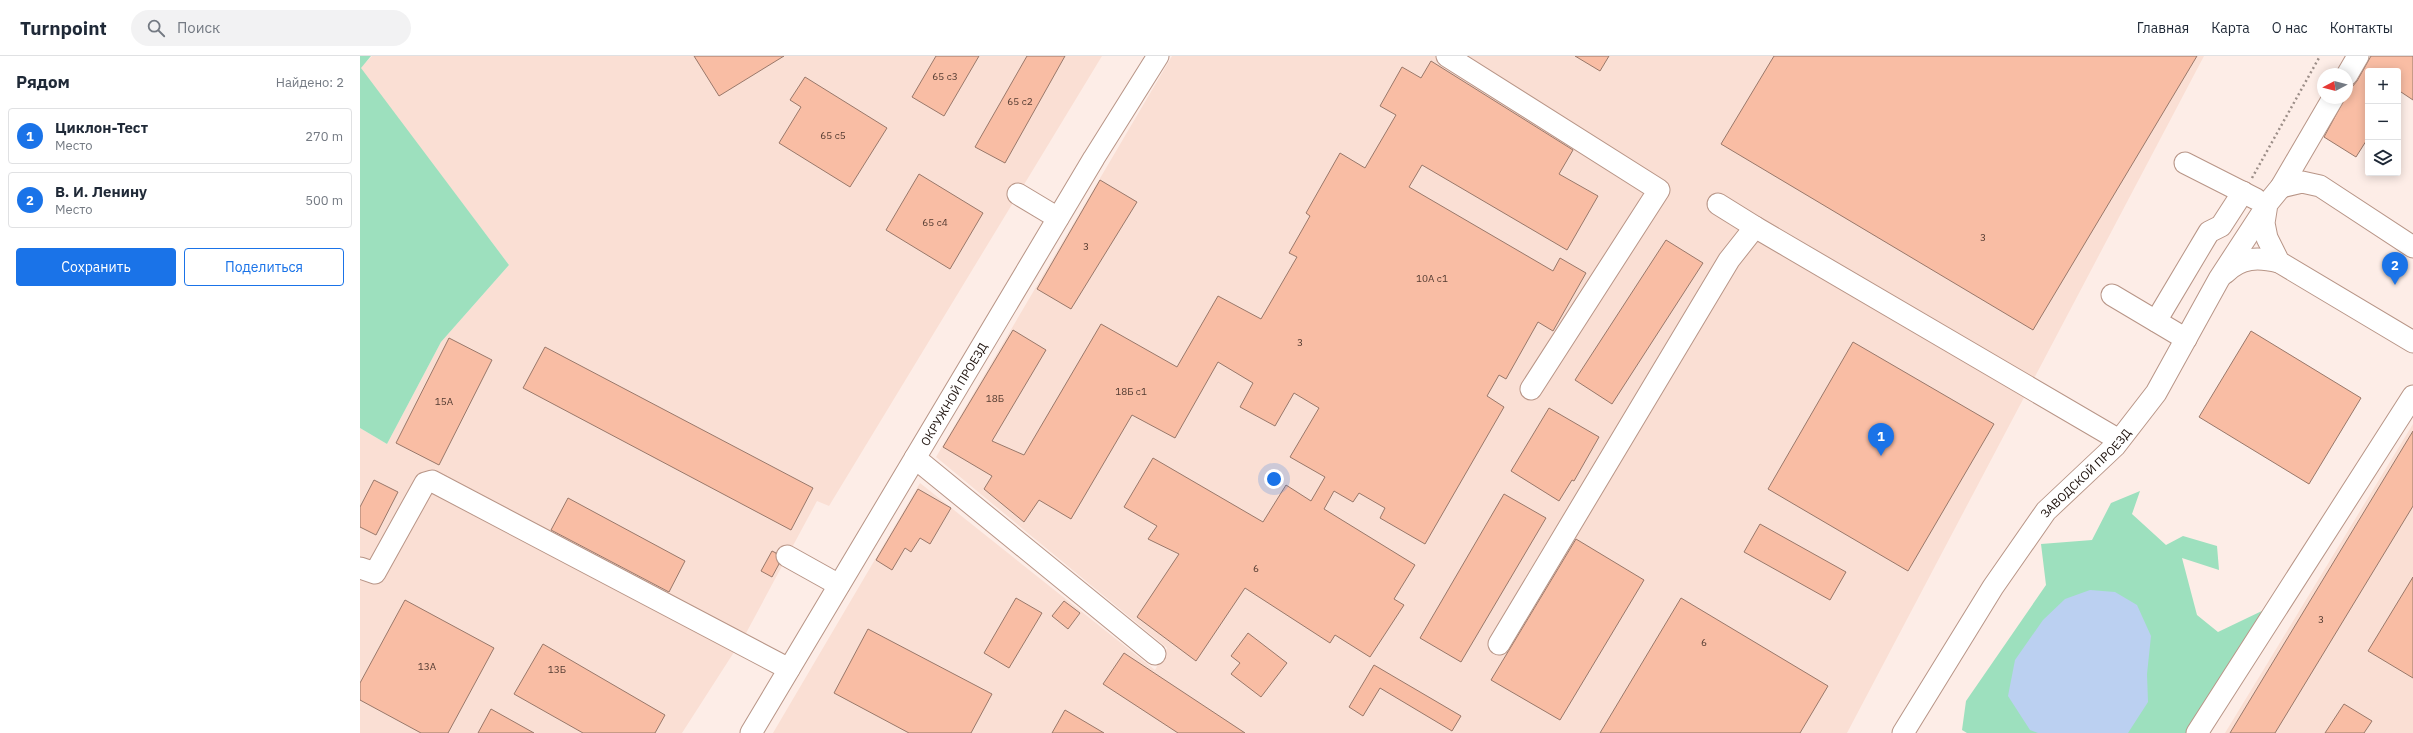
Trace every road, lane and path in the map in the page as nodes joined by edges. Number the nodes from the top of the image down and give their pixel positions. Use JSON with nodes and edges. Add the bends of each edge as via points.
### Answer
{"nodes":[{"id":1,"x":1158,"y":56,"type":"edge"},
{"id":2,"x":1447,"y":56,"type":"edge"},
{"id":3,"x":2320,"y":56,"type":"edge"},
{"id":4,"x":2358,"y":56,"type":"edge"},
{"id":5,"x":2351,"y":68,"type":"edge"},
{"id":6,"x":2329,"y":104,"type":"edge"},
{"id":7,"x":2185,"y":163,"type":"dead end"},
{"id":8,"x":2281,"y":187,"type":"junction"},
{"id":9,"x":2244,"y":192,"type":"junction"},
{"id":10,"x":1018,"y":194,"type":"dead end"},
{"id":11,"x":1718,"y":204,"type":"dead end"},
{"id":12,"x":2266,"y":207,"type":"junction"},
{"id":13,"x":1058,"y":218,"type":"junction"},
{"id":14,"x":1755,"y":227,"type":"junction"},
{"id":15,"x":2413,"y":247,"type":"edge"},
{"id":16,"x":2279,"y":262,"type":"junction"},
{"id":17,"x":2219,"y":279,"type":"junction"},
{"id":18,"x":2112,"y":295,"type":"dead end"},
{"id":19,"x":2156,"y":321,"type":"junction"},
{"id":20,"x":2186,"y":339,"type":"junction"},
{"id":21,"x":2413,"y":342,"type":"edge"},
{"id":22,"x":1531,"y":389,"type":"dead end"},
{"id":23,"x":2413,"y":396,"type":"edge"},
{"id":24,"x":2119,"y":440,"type":"junction"},
{"id":25,"x":915,"y":458,"type":"junction"},
{"id":26,"x":787,"y":556,"type":"dead end"},
{"id":27,"x":360,"y":568,"type":"edge"},
{"id":28,"x":839,"y":585,"type":"junction"},
{"id":29,"x":1500,"y":644,"type":"dead end"},
{"id":30,"x":1155,"y":654,"type":"dead end"},
{"id":31,"x":789,"y":669,"type":"junction"},
{"id":32,"x":751,"y":733,"type":"edge"},
{"id":33,"x":1903,"y":733,"type":"edge"},
{"id":34,"x":2197,"y":733,"type":"edge"}],
"edges":[{"from":1,"to":13,"type":"street","name":"ОКРУЖНОЙ ПРОЕЗД"},
{"from":2,"to":22,"type":"street","via":[[1659,190]]},
{"from":3,"to":9,"type":"path"},
{"from":4,"to":5,"type":"street"},
{"from":6,"to":8,"type":"street"},
{"from":7,"to":9,"type":"street"},
{"from":8,"to":12,"type":"street","name":"ЗАВОДСКОЙ ПРОЕЗД"},
{"from":8,"to":15,"type":"street","via":[[2302,182],[2320,186]]},
{"from":9,"to":12,"type":"street"},
{"from":9,"to":19,"type":"street","via":[[2221,226],[2209,232]]},
{"from":10,"to":13,"type":"street"},
{"from":11,"to":14,"type":"street"},
{"from":12,"to":16,"type":"street","via":[[2266,238]]},
{"from":12,"to":17,"type":"street","name":"ЗАВОДСКОЙ ПРОЕЗД"},
{"from":13,"to":25,"type":"street","name":"ОКРУЖНОЙ ПРОЕЗД"},
{"from":14,"to":24,"type":"street"},
{"from":14,"to":29,"type":"street","via":[[1729,260]]},
{"from":16,"to":17,"type":"street","via":[[2250,259],[2234,264]]},
{"from":16,"to":21,"type":"street"},
{"from":17,"to":20,"type":"street","name":"ЗАВОДСКОЙ ПРОЕЗД"},
{"from":18,"to":19,"type":"street"},
{"from":19,"to":20,"type":"street"},
{"from":20,"to":24,"type":"street","name":"ЗАВОДСКОЙ ПРОЕЗД","via":[[2156,393]]},
{"from":23,"to":34,"type":"street"},
{"from":24,"to":33,"type":"street","name":"ЗАВОДСКОЙ ПРОЕЗД","via":[[2046,511],[1992,587]]},
{"from":25,"to":28,"type":"street","name":"ОКРУЖНОЙ ПРОЕЗД"},
{"from":25,"to":30,"type":"street"},
{"from":26,"to":28,"type":"street"},
{"from":27,"to":31,"type":"street","via":[[375,573],[425,484],[432,481]]},
{"from":28,"to":31,"type":"street","name":"ОКРУЖНОЙ ПРОЕЗД"},
{"from":31,"to":32,"type":"street","name":"ОКРУЖНОЙ ПРОЕЗД"}]}
